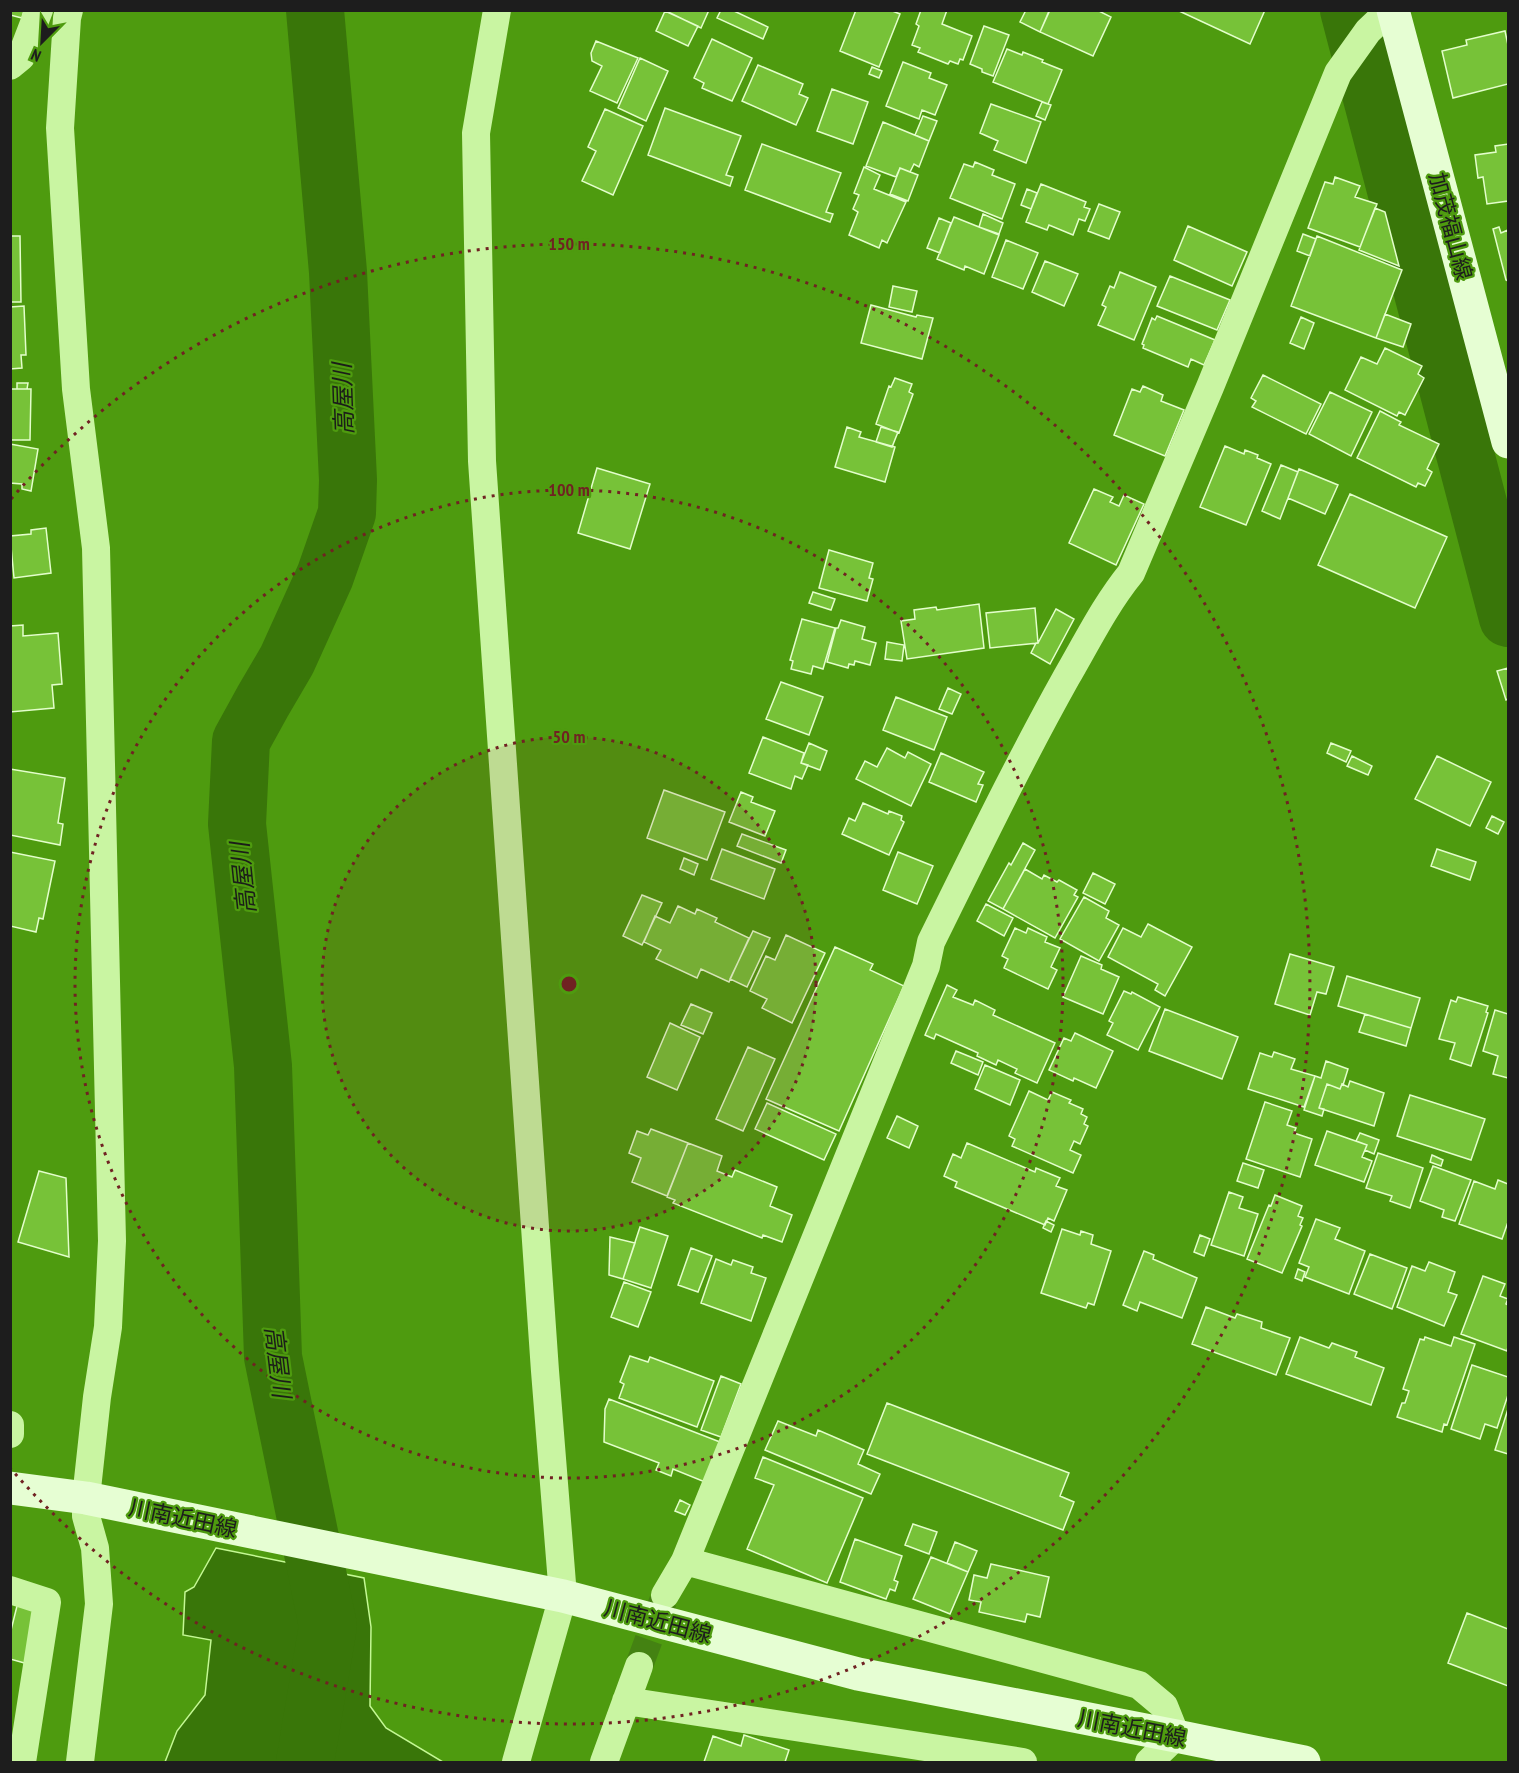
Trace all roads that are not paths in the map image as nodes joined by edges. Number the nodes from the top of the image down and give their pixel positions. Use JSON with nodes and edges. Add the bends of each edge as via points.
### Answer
{"nodes":[{"id":1,"x":39,"y":10,"type":"edge"},
{"id":2,"x":69,"y":10,"type":"edge"},
{"id":3,"x":497,"y":10,"type":"edge"},
{"id":4,"x":1392,"y":10,"type":"edge"},
{"id":5,"x":10,"y":66,"type":"edge"},
{"id":6,"x":1509,"y":442,"type":"edge"},
{"id":7,"x":10,"y":1425,"type":"edge"},
{"id":8,"x":10,"y":1434,"type":"edge"},
{"id":9,"x":10,"y":1488,"type":"edge"},
{"id":10,"x":86,"y":1498,"type":"junction"},
{"id":11,"x":685,"y":1560,"type":"junction"},
{"id":12,"x":10,"y":1590,"type":"edge"},
{"id":13,"x":665,"y":1595,"type":"tunnel mouth"},
{"id":14,"x":563,"y":1596,"type":"junction"},
{"id":15,"x":639,"y":1666,"type":"tunnel mouth"},
{"id":16,"x":626,"y":1701,"type":"junction"},
{"id":17,"x":1176,"y":1736,"type":"junction"},
{"id":18,"x":22,"y":1762,"type":"edge"},
{"id":19,"x":80,"y":1762,"type":"edge"},
{"id":20,"x":516,"y":1762,"type":"edge"},
{"id":21,"x":604,"y":1762,"type":"edge"},
{"id":22,"x":1023,"y":1762,"type":"edge"},
{"id":23,"x":1149,"y":1762,"type":"edge"},
{"id":24,"x":1304,"y":1762,"type":"edge"}],
"edges":[{"from":1,"to":5,"type":"street","via":[[21,57]]},
{"from":2,"to":10,"type":"street","via":[[60,128],[76,389],[96,548],[112,1241],[108,1327]]},
{"from":3,"to":14,"type":"street","via":[[476,134],[482,461]]},
{"from":4,"to":6,"type":"main road","name":"加茂福山線"},
{"from":4,"to":11,"type":"street","via":[[1368,31],[1338,72],[1131,573],[1114,593],[1055,698],[931,942],[926,966]]},
{"from":7,"to":8,"type":"street"},
{"from":9,"to":10,"type":"main road","name":"川南近田線"},
{"from":10,"to":14,"type":"main road","name":"川南近田線"},
{"from":10,"to":19,"type":"street","via":[[99,1604]]},
{"from":11,"to":13,"type":"street"},
{"from":11,"to":17,"type":"street","via":[[1138,1685],[1164,1706]]},
{"from":12,"to":18,"type":"street","via":[[47,1602]]},
{"from":14,"to":17,"type":"main road","name":"川南近田線","via":[[858,1674]]},
{"from":14,"to":20,"type":"street"},
{"from":15,"to":16,"type":"street"},
{"from":16,"to":21,"type":"street"},
{"from":16,"to":22,"type":"street"},
{"from":17,"to":23,"type":"street"},
{"from":17,"to":24,"type":"main road","name":"川南近田線"}]}
